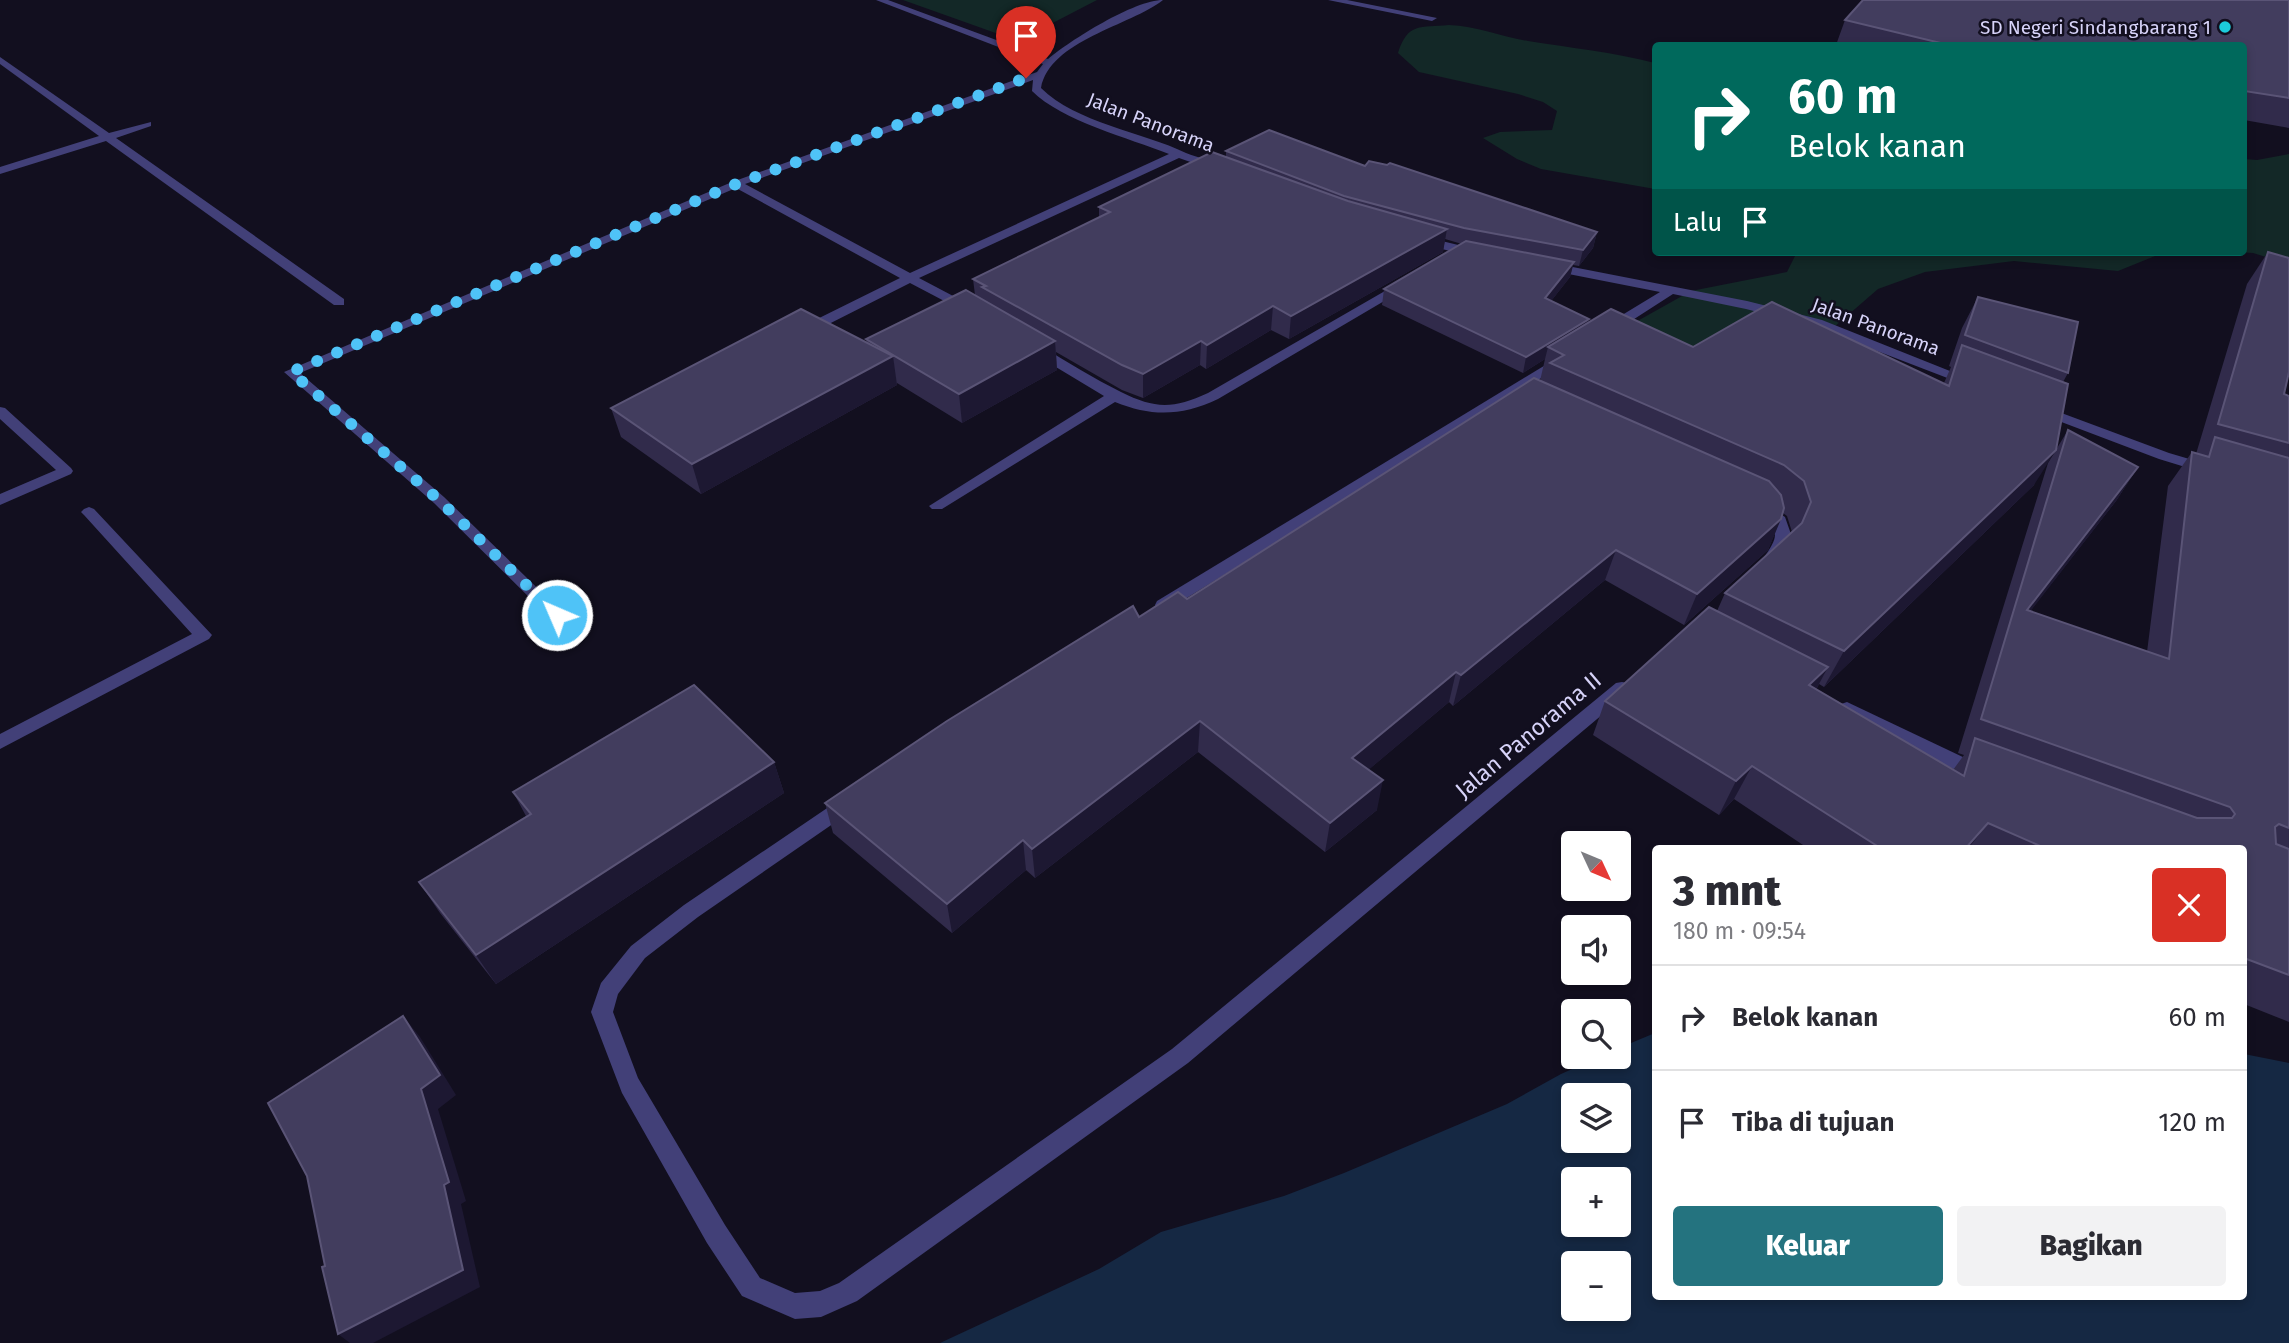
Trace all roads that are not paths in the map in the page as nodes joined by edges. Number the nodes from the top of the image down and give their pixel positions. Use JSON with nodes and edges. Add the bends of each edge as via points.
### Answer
{"nodes":[{"id":1,"x":880,"y":0,"type":"edge"},
{"id":2,"x":1159,"y":0,"type":"edge"},
{"id":3,"x":1332,"y":0,"type":"edge"},
{"id":4,"x":1432,"y":18,"type":"dead end"},
{"id":5,"x":0,"y":60,"type":"edge"},
{"id":6,"x":1049,"y":63,"type":"junction"},
{"id":7,"x":1040,"y":74,"type":"junction"},
{"id":8,"x":147,"y":124,"type":"dead end"},
{"id":9,"x":108,"y":137,"type":"junction"},
{"id":10,"x":1180,"y":153,"type":"junction"},
{"id":11,"x":0,"y":171,"type":"edge"},
{"id":12,"x":1232,"y":175,"type":"edge"},
{"id":13,"x":736,"y":184,"type":"junction"},
{"id":14,"x":1407,"y":237,"type":"edge"},
{"id":15,"x":1461,"y":250,"type":"junction"},
{"id":16,"x":1486,"y":255,"type":"edge"},
{"id":17,"x":1438,"y":263,"type":"edge"},
{"id":18,"x":1537,"y":264,"type":"edge"},
{"id":19,"x":912,"y":277,"type":"junction"},
{"id":20,"x":1416,"y":277,"type":"edge"},
{"id":21,"x":1671,"y":290,"type":"junction"},
{"id":22,"x":339,"y":302,"type":"dead end"},
{"id":23,"x":984,"y":319,"type":"edge"},
{"id":24,"x":791,"y":338,"type":"edge"},
{"id":25,"x":1020,"y":340,"type":"edge"},
{"id":26,"x":1977,"y":385,"type":"edge"},
{"id":27,"x":1116,"y":395,"type":"junction"},
{"id":28,"x":2027,"y":404,"type":"edge"},
{"id":29,"x":0,"y":411,"type":"edge"},
{"id":30,"x":2227,"y":474,"type":"edge"},
{"id":31,"x":1741,"y":495,"type":"edge"},
{"id":32,"x":0,"y":500,"type":"edge"},
{"id":33,"x":937,"y":506,"type":"dead end"},
{"id":34,"x":89,"y":512,"type":"dead end"},
{"id":35,"x":1758,"y":571,"type":"edge"},
{"id":36,"x":557,"y":615,"type":"dead end"},
{"id":37,"x":1146,"y":616,"type":"edge"},
{"id":38,"x":1639,"y":674,"type":"edge"},
{"id":39,"x":1832,"y":701,"type":"edge"},
{"id":40,"x":0,"y":742,"type":"edge"},
{"id":41,"x":2002,"y":781,"type":"edge"},
{"id":42,"x":863,"y":794,"type":"edge"}],
"edges":[{"from":1,"to":6,"type":"street"},
{"from":2,"to":6,"type":"street","via":[[1110,24]]},
{"from":3,"to":4,"type":"street"},
{"from":5,"to":9,"type":"street"},
{"from":6,"to":7,"type":"street"},
{"from":7,"to":10,"type":"street","name":"Jalan Panorama","via":[[1036,89],[1047,100]]},
{"from":7,"to":13,"type":"street"},
{"from":8,"to":9,"type":"street"},
{"from":9,"to":11,"type":"street"},
{"from":9,"to":22,"type":"street"},
{"from":10,"to":12,"type":"street","name":"Jalan Panorama"},
{"from":10,"to":19,"type":"street"},
{"from":13,"to":19,"type":"street"},
{"from":13,"to":36,"type":"street","via":[[291,372],[439,500]]},
{"from":14,"to":15,"type":"street"},
{"from":15,"to":16,"type":"street"},
{"from":15,"to":17,"type":"street"},
{"from":18,"to":21,"type":"street","name":"Jalan Panorama"},
{"from":19,"to":23,"type":"street"},
{"from":19,"to":24,"type":"street"},
{"from":20,"to":27,"type":"street","via":[[1190,406],[1152,409]]},
{"from":21,"to":26,"type":"street","name":"Jalan Panorama","via":[[1816,323]]},
{"from":21,"to":37,"type":"street","via":[[1586,344],[1518,395]]},
{"from":25,"to":27,"type":"street"},
{"from":27,"to":33,"type":"street"},
{"from":28,"to":30,"type":"street","via":[[2164,456]]},
{"from":29,"to":32,"type":"street","via":[[66,471]]},
{"from":31,"to":35,"type":"street","via":[[1779,521],[1784,537],[1777,554]]},
{"from":34,"to":40,"type":"street","via":[[203,635]]},
{"from":38,"to":42,"type":"street","name":"Jalan Panorama II","via":[[1180,1056],[848,1292],[821,1304],[795,1306],[751,1287],[716,1234],[630,1085],[602,1012],[609,990],[638,952]]},
{"from":39,"to":41,"type":"street","via":[[1906,740]]}]}
